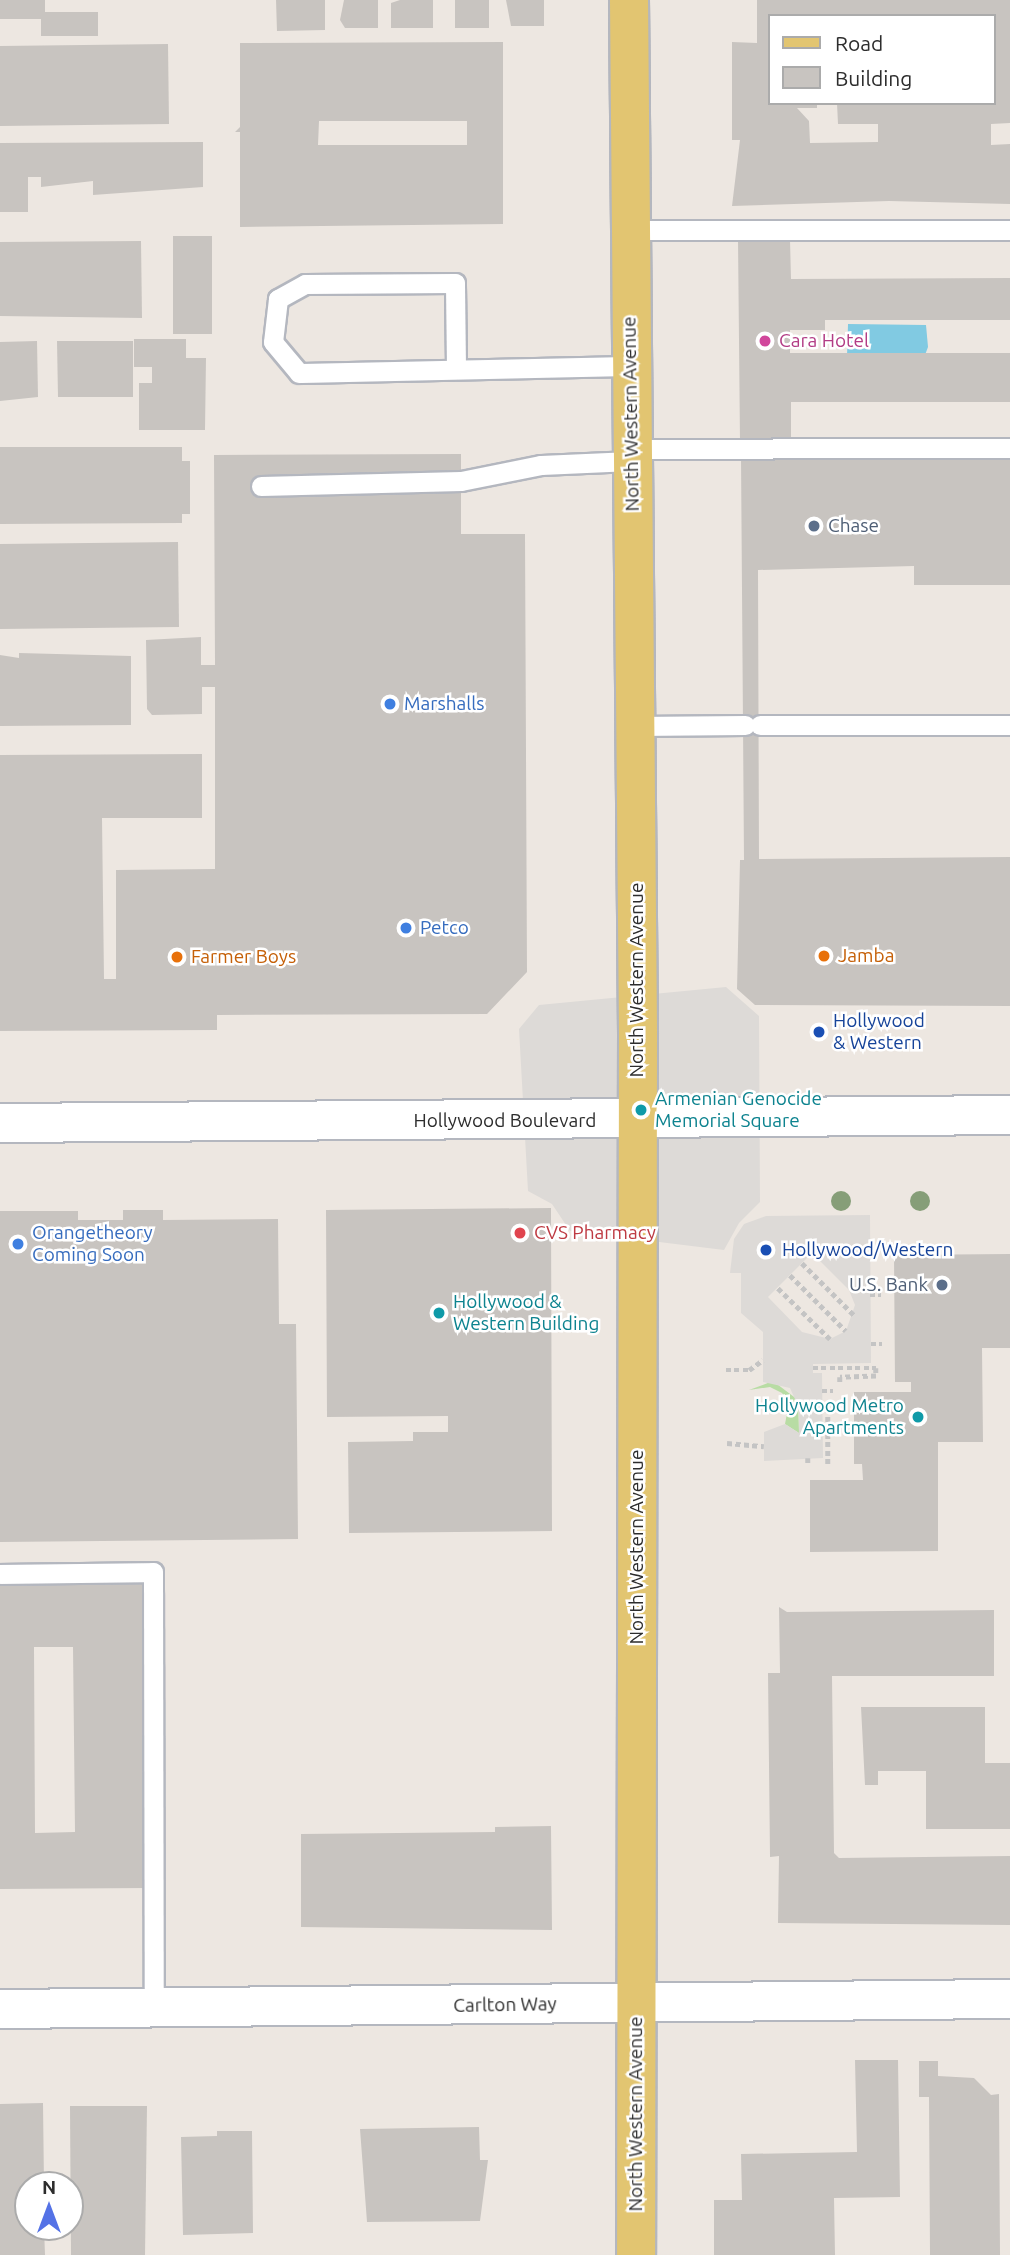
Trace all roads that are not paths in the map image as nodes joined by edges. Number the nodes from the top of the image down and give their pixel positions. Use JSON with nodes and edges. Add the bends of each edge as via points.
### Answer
{"nodes":[{"id":1,"x":629,"y":0,"type":"edge"},
{"id":2,"x":630,"y":230,"type":"junction"},
{"id":3,"x":1010,"y":230,"type":"edge"},
{"id":4,"x":630,"y":366,"type":"junction"},
{"id":5,"x":456,"y":368,"type":"junction"},
{"id":6,"x":1010,"y":447,"type":"edge"},
{"id":7,"x":631,"y":455,"type":"junction"},
{"id":8,"x":261,"y":486,"type":"dead end"},
{"id":9,"x":1010,"y":725,"type":"edge"},
{"id":10,"x":636,"y":726,"type":"junction"},
{"id":11,"x":1010,"y":1115,"type":"edge"},
{"id":12,"x":637,"y":1121,"type":"junction"},
{"id":13,"x":0,"y":1123,"type":"edge"},
{"id":14,"x":0,"y":1574,"type":"edge"},
{"id":15,"x":1010,"y":1999,"type":"edge"},
{"id":16,"x":635,"y":2001,"type":"junction"},
{"id":17,"x":0,"y":2009,"type":"edge"},
{"id":18,"x":154,"y":2009,"type":"junction"},
{"id":19,"x":636,"y":2255,"type":"edge"}],
"edges":[{"from":1,"to":2,"type":"main road","name":"North Western Avenue"},
{"from":2,"to":3,"type":"lane"},
{"from":2,"to":4,"type":"main road","name":"North Western Avenue"},
{"from":4,"to":5,"type":"lane"},
{"from":4,"to":7,"type":"main road","name":"North Western Avenue"},
{"from":5,"to":5,"type":"lane","via":[[299,373],[273,342],[278,299],[305,284],[455,283]]},
{"from":6,"to":7,"type":"lane"},
{"from":7,"to":8,"type":"lane","via":[[541,465],[461,481]]},
{"from":7,"to":10,"type":"main road","name":"North Western Avenue"},
{"from":9,"to":10,"type":"lane"},
{"from":10,"to":12,"type":"main road","name":"North Western Avenue"},
{"from":11,"to":12,"type":"street","name":"Hollywood Boulevard"},
{"from":12,"to":13,"type":"street","name":"Hollywood Boulevard"},
{"from":12,"to":16,"type":"main road","name":"North Western Avenue"},
{"from":14,"to":18,"type":"lane","via":[[153,1572]]},
{"from":15,"to":16,"type":"street","name":"Carlton Way"},
{"from":16,"to":18,"type":"street","name":"Carlton Way"},
{"from":16,"to":19,"type":"main road","name":"North Western Avenue"},
{"from":17,"to":18,"type":"street","name":"Carlton Way"}]}
